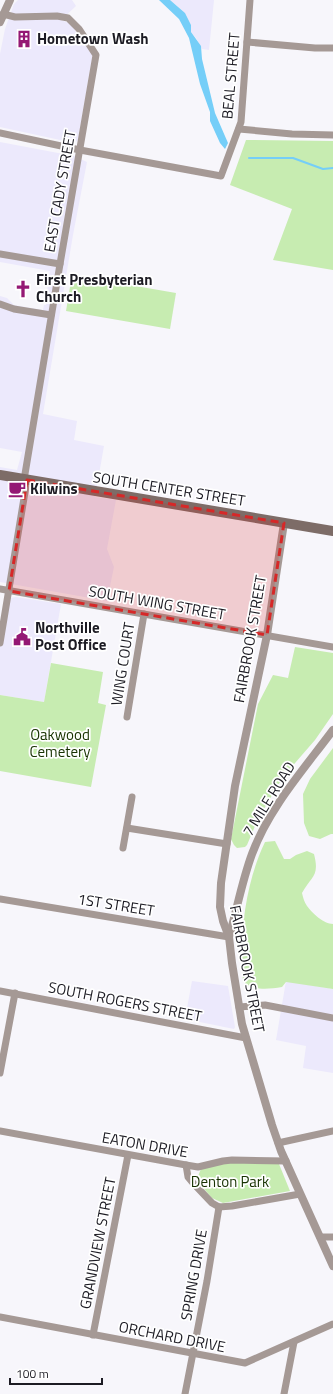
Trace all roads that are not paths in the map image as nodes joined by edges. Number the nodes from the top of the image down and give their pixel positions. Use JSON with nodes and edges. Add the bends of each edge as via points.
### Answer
{"nodes":[{"id":1,"x":10,"y":0,"type":"edge"},
{"id":2,"x":250,"y":0,"type":"edge"},
{"id":3,"x":1,"y":18,"type":"edge"},
{"id":4,"x":247,"y":42,"type":"junction"},
{"id":5,"x":333,"y":48,"type":"edge"},
{"id":6,"x":239,"y":129,"type":"junction"},
{"id":7,"x":0,"y":133,"type":"edge"},
{"id":8,"x":333,"y":135,"type":"edge"},
{"id":9,"x":80,"y":150,"type":"junction"},
{"id":10,"x":0,"y":254,"type":"edge"},
{"id":11,"x":60,"y":264,"type":"junction"},
{"id":12,"x":0,"y":304,"type":"edge"},
{"id":13,"x":51,"y":315,"type":"junction"},
{"id":14,"x":0,"y":476,"type":"edge"},
{"id":15,"x":26,"y":480,"type":"junction"},
{"id":16,"x":284,"y":523,"type":"junction"},
{"id":17,"x":333,"y":531,"type":"edge"},
{"id":18,"x":0,"y":590,"type":"edge"},
{"id":19,"x":9,"y":591,"type":"junction"},
{"id":20,"x":144,"y":614,"type":"junction"},
{"id":21,"x":267,"y":635,"type":"junction"},
{"id":22,"x":0,"y":644,"type":"edge"},
{"id":23,"x":333,"y":647,"type":"edge"},
{"id":24,"x":127,"y":717,"type":"dead end"},
{"id":25,"x":333,"y":730,"type":"edge"},
{"id":26,"x":132,"y":797,"type":"dead end"},
{"id":27,"x":127,"y":828,"type":"junction"},
{"id":28,"x":227,"y":844,"type":"junction"},
{"id":29,"x":123,"y":848,"type":"dead end"},
{"id":30,"x":0,"y":899,"type":"edge"},
{"id":31,"x":229,"y":936,"type":"junction"},
{"id":32,"x":0,"y":991,"type":"edge"},
{"id":33,"x":15,"y":993,"type":"junction"},
{"id":34,"x":239,"y":1007,"type":"junction"},
{"id":35,"x":333,"y":1018,"type":"edge"},
{"id":36,"x":246,"y":1038,"type":"junction"},
{"id":37,"x":0,"y":1073,"type":"edge"},
{"id":38,"x":0,"y":1131,"type":"edge"},
{"id":39,"x":333,"y":1131,"type":"edge"},
{"id":40,"x":278,"y":1143,"type":"junction"},
{"id":41,"x":128,"y":1155,"type":"junction"},
{"id":42,"x":286,"y":1161,"type":"junction"},
{"id":43,"x":186,"y":1166,"type":"junction"},
{"id":44,"x":300,"y":1194,"type":"junction"},
{"id":45,"x":219,"y":1207,"type":"junction"},
{"id":46,"x":320,"y":1237,"type":"junction"},
{"id":47,"x":333,"y":1238,"type":"edge"},
{"id":48,"x":333,"y":1266,"type":"edge"},
{"id":49,"x":0,"y":1317,"type":"edge"},
{"id":50,"x":333,"y":1324,"type":"edge"},
{"id":51,"x":93,"y":1335,"type":"junction"},
{"id":52,"x":294,"y":1342,"type":"junction"},
{"id":53,"x":193,"y":1354,"type":"junction"},
{"id":54,"x":185,"y":1394,"type":"edge"},
{"id":55,"x":284,"y":1394,"type":"edge"}],
"edges":[{"from":1,"to":3,"type":"street"},
{"from":2,"to":4,"type":"street","name":"BEAL STREET"},
{"from":3,"to":9,"type":"street","name":"EAST CADY STREET","via":[[62,16],[70,19],[95,52]]},
{"from":4,"to":5,"type":"street"},
{"from":4,"to":6,"type":"street","name":"BEAL STREET"},
{"from":6,"to":8,"type":"street"},
{"from":6,"to":9,"type":"street","name":"BEAL STREET","via":[[221,176]]},
{"from":7,"to":9,"type":"street"},
{"from":9,"to":11,"type":"street","name":"EAST CADY STREET"},
{"from":10,"to":11,"type":"street"},
{"from":11,"to":13,"type":"street","name":"EAST CADY STREET"},
{"from":12,"to":13,"type":"street"},
{"from":13,"to":15,"type":"street","name":"EAST CADY STREET"},
{"from":14,"to":15,"type":"main road","name":"SOUTH CENTER STREET"},
{"from":15,"to":16,"type":"main road","name":"SOUTH CENTER STREET"},
{"from":15,"to":19,"type":"street","name":"EAST CADY STREET"},
{"from":16,"to":17,"type":"main road","name":"SOUTH CENTER STREET"},
{"from":16,"to":21,"type":"street","name":"FAIRBROOK STREET"},
{"from":18,"to":19,"type":"street","name":"SOUTH WING STREET"},
{"from":19,"to":20,"type":"street","name":"SOUTH WING STREET"},
{"from":19,"to":22,"type":"street","name":"EAST CADY STREET"},
{"from":20,"to":21,"type":"street","name":"SOUTH WING STREET"},
{"from":20,"to":24,"type":"street","name":"WING COURT"},
{"from":21,"to":23,"type":"street","name":"SOUTH WING STREET"},
{"from":21,"to":28,"type":"street","name":"FAIRBROOK STREET","via":[[235,786]]},
{"from":25,"to":31,"type":"street","name":"7 MILE ROAD","via":[[276,807],[259,838],[246,872]]},
{"from":26,"to":27,"type":"street"},
{"from":27,"to":28,"type":"street"},
{"from":27,"to":29,"type":"street"},
{"from":28,"to":31,"type":"street","name":"FAIRBROOK STREET","via":[[220,901],[222,921]]},
{"from":30,"to":31,"type":"street","name":"1ST STREET"},
{"from":31,"to":34,"type":"street","name":"FAIRBROOK STREET"},
{"from":32,"to":33,"type":"street","name":"SOUTH ROGERS STREET"},
{"from":33,"to":36,"type":"street","name":"SOUTH ROGERS STREET"},
{"from":33,"to":37,"type":"street"},
{"from":34,"to":35,"type":"street","via":[[265,1004]]},
{"from":34,"to":36,"type":"street","name":"FAIRBROOK STREET"},
{"from":36,"to":40,"type":"street","name":"FAIRBROOK STREET"},
{"from":38,"to":41,"type":"street","name":"EATON DRIVE"},
{"from":39,"to":40,"type":"street"},
{"from":40,"to":42,"type":"street","name":"FAIRBROOK STREET"},
{"from":41,"to":43,"type":"street","name":"EATON DRIVE"},
{"from":41,"to":51,"type":"street","name":"GRANDVIEW STREET"},
{"from":42,"to":43,"type":"street","name":"EATON DRIVE","via":[[223,1160],[198,1167]]},
{"from":42,"to":44,"type":"street","name":"FAIRBROOK STREET"},
{"from":43,"to":45,"type":"street","via":[[188,1177]]},
{"from":44,"to":45,"type":"street"},
{"from":44,"to":46,"type":"street","name":"FAIRBROOK STREET"},
{"from":45,"to":53,"type":"street","name":"SPRING DRIVE","via":[[208,1281]]},
{"from":46,"to":47,"type":"street"},
{"from":46,"to":48,"type":"street","name":"FAIRBROOK STREET"},
{"from":49,"to":51,"type":"street","name":"ORCHARD DRIVE"},
{"from":50,"to":52,"type":"street","name":"ORCHARD DRIVE"},
{"from":51,"to":53,"type":"street","name":"ORCHARD DRIVE"},
{"from":52,"to":53,"type":"street","name":"ORCHARD DRIVE","via":[[245,1363]]},
{"from":52,"to":55,"type":"street"},
{"from":53,"to":54,"type":"street","name":"SPRING DRIVE"}]}
